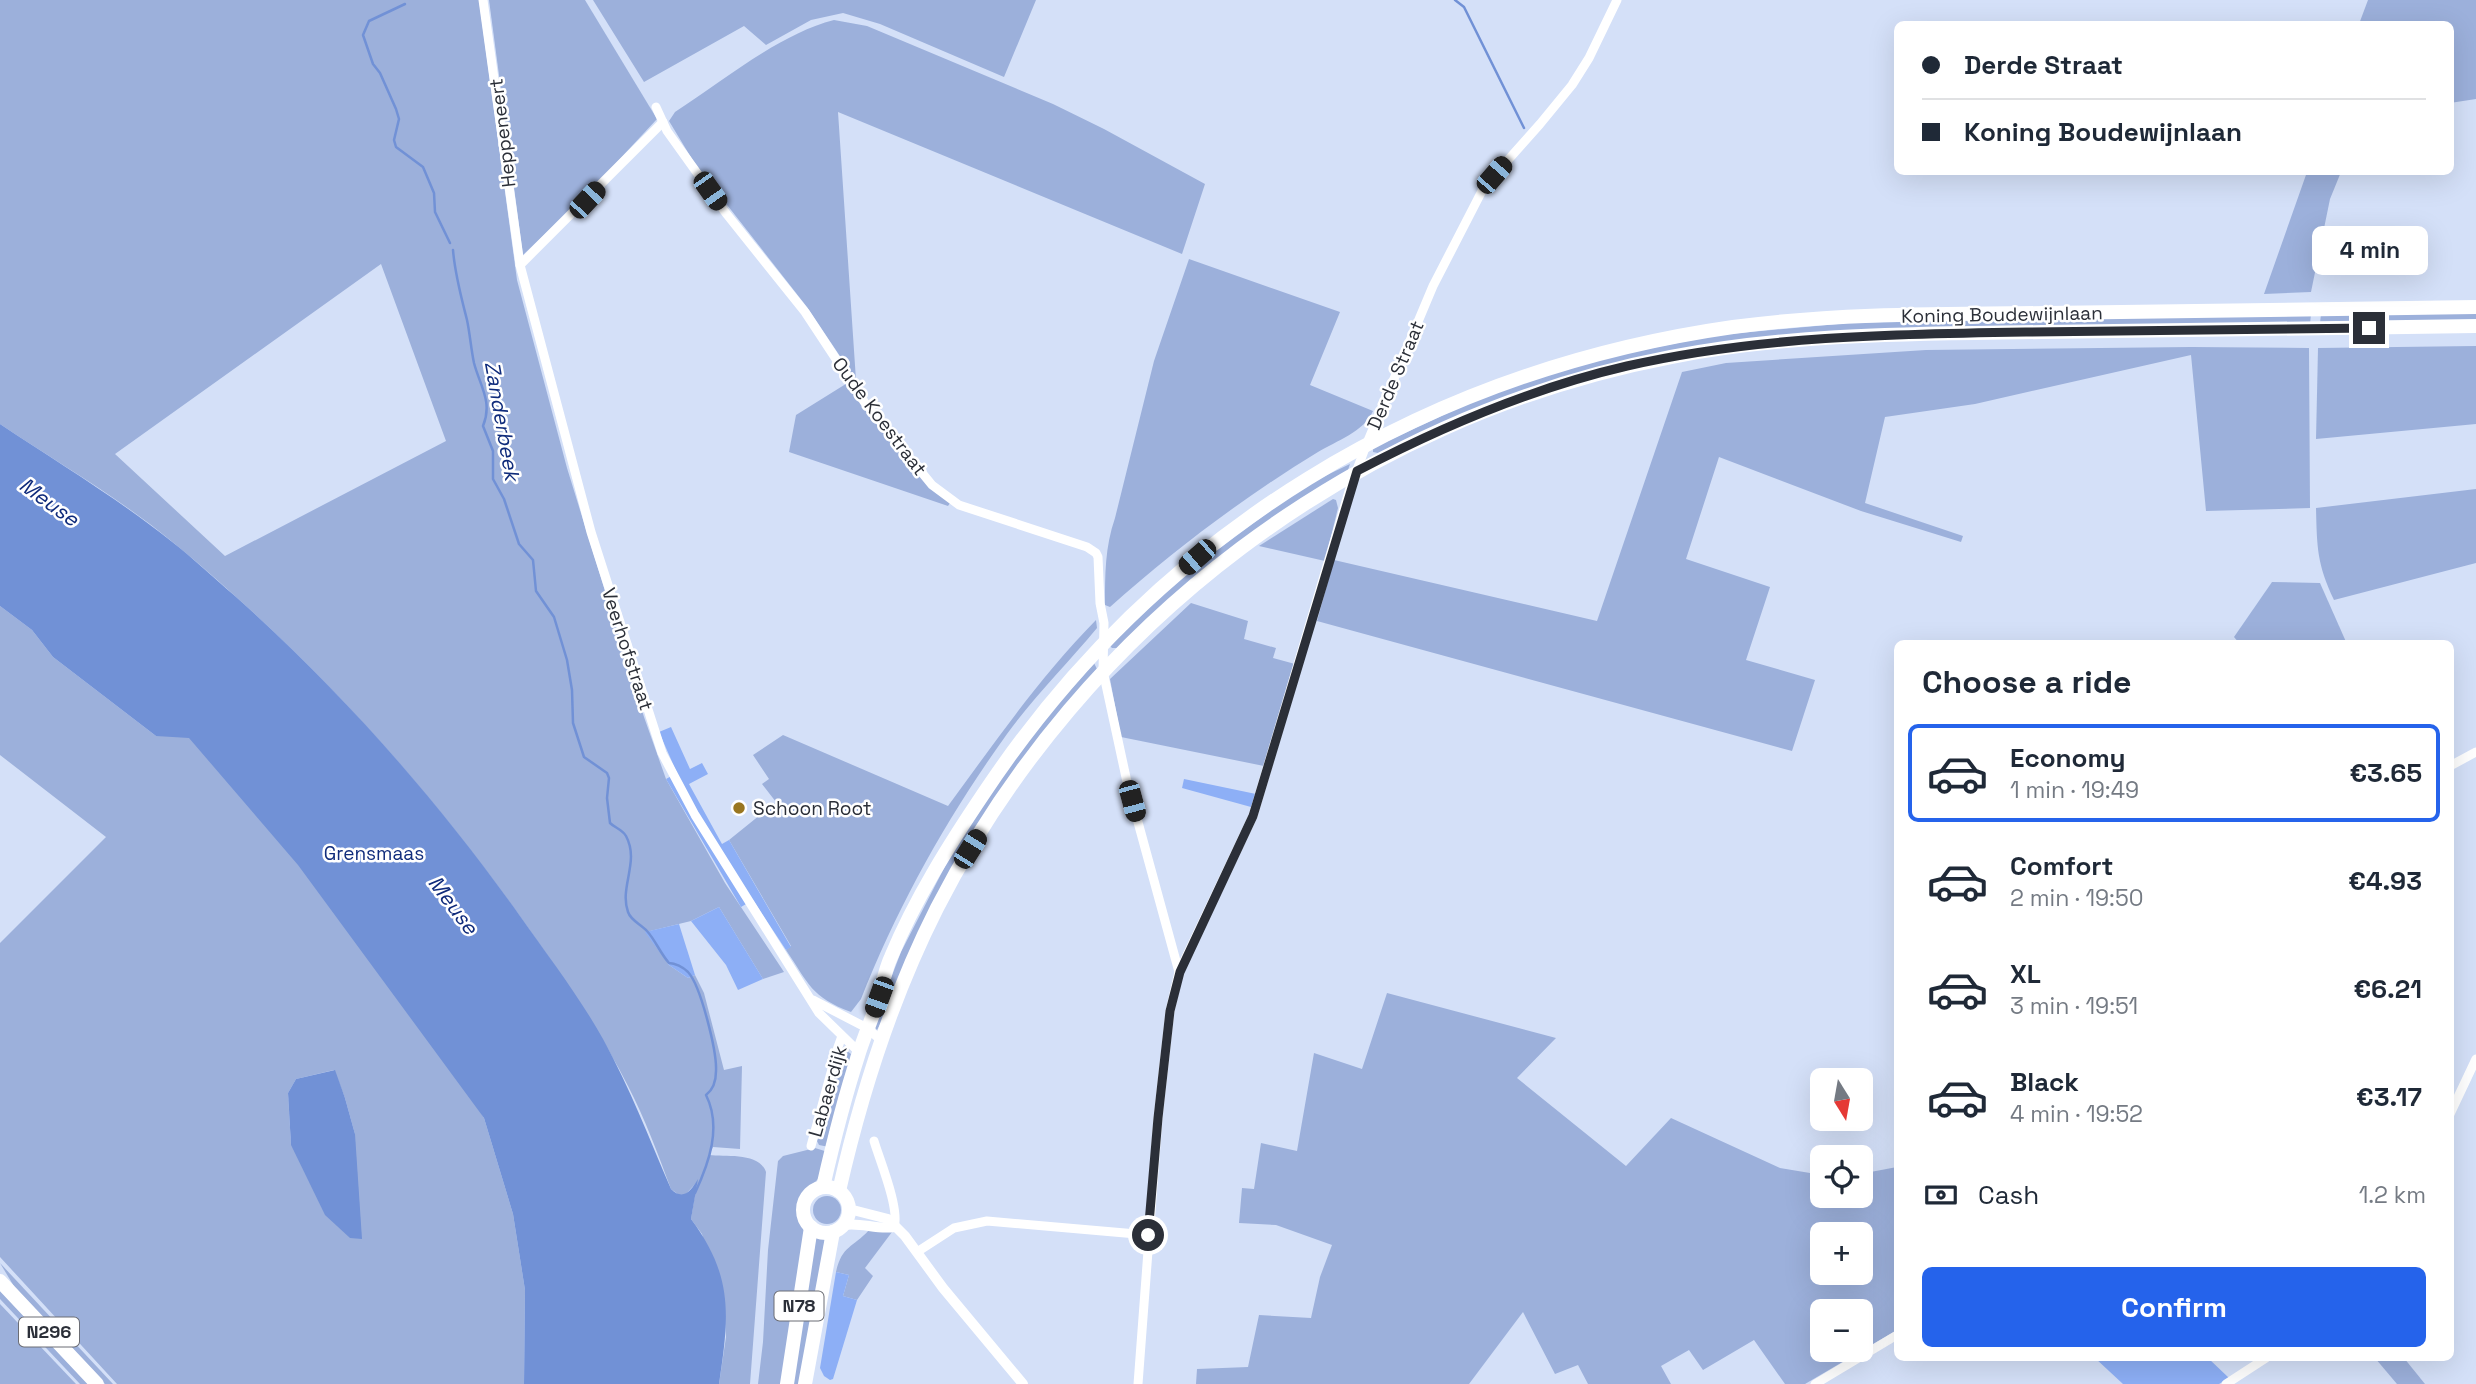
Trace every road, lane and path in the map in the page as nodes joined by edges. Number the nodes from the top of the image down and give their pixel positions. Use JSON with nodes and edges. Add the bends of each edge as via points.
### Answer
{"nodes":[{"id":1,"x":483,"y":0,"type":"edge"},
{"id":2,"x":1617,"y":0,"type":"edge"},
{"id":3,"x":656,"y":107,"type":"dead end"},
{"id":4,"x":663,"y":122,"type":"junction"},
{"id":5,"x":520,"y":265,"type":"junction"},
{"id":6,"x":2476,"y":307,"type":"edge"},
{"id":7,"x":2316,"y":309,"type":"junction"},
{"id":8,"x":2476,"y":326,"type":"edge"},
{"id":9,"x":2315,"y":328,"type":"junction"},
{"id":10,"x":1367,"y":443,"type":"junction"},
{"id":11,"x":1357,"y":471,"type":"junction"},
{"id":12,"x":1102,"y":644,"type":"junction"},
{"id":13,"x":1103,"y":671,"type":"junction"},
{"id":14,"x":2476,"y":752,"type":"edge"},
{"id":15,"x":2454,"y":764,"type":"edge"},
{"id":16,"x":1180,"y":972,"type":"junction"},
{"id":17,"x":811,"y":999,"type":"junction"},
{"id":18,"x":867,"y":1028,"type":"junction"},
{"id":19,"x":842,"y":1036,"type":"junction"},
{"id":20,"x":882,"y":1041,"type":"junction"},
{"id":21,"x":859,"y":1052,"type":"junction"},
{"id":22,"x":2476,"y":1059,"type":"edge"},
{"id":23,"x":2454,"y":1106,"type":"edge"},
{"id":24,"x":874,"y":1141,"type":"dead end"},
{"id":25,"x":811,"y":1146,"type":"dead end"},
{"id":26,"x":822,"y":1187,"type":"junction"},
{"id":27,"x":839,"y":1191,"type":"junction"},
{"id":28,"x":849,"y":1209,"type":"junction"},
{"id":29,"x":811,"y":1227,"type":"junction"},
{"id":30,"x":894,"y":1227,"type":"junction"},
{"id":31,"x":838,"y":1228,"type":"junction"},
{"id":32,"x":1148,"y":1235,"type":"junction"},
{"id":33,"x":917,"y":1252,"type":"junction"},
{"id":34,"x":0,"y":1281,"type":"edge"},
{"id":35,"x":1894,"y":1337,"type":"edge"},
{"id":36,"x":2261,"y":1361,"type":"edge"},
{"id":37,"x":807,"y":1381,"type":"edge"},
{"id":38,"x":97,"y":1384,"type":"edge"},
{"id":39,"x":787,"y":1384,"type":"edge"},
{"id":40,"x":1023,"y":1384,"type":"edge"},
{"id":41,"x":1138,"y":1384,"type":"edge"},
{"id":42,"x":1815,"y":1384,"type":"edge"},
{"id":43,"x":2226,"y":1384,"type":"edge"}],
"edges":[{"from":1,"to":5,"type":"street","name":"Heppeneert"},
{"from":2,"to":10,"type":"street","name":"Derde Straat","via":[[1572,85],[1484,187],[1433,286]]},
{"from":3,"to":4,"type":"street"},
{"from":4,"to":5,"type":"street"},
{"from":4,"to":12,"type":"street","name":"Oude Koestraat","via":[[725,212],[806,312],[865,403],[932,485],[959,505],[1096,553]]},
{"from":5,"to":17,"type":"street","name":"Veerhofstraat","via":[[591,532],[662,753],[695,815]]},
{"from":6,"to":7,"type":"main road","name":"Koning Boudewijnlaan","number":"N78"},
{"from":7,"to":9,"type":"street"},
{"from":7,"to":10,"type":"main road","name":"Koning Boudewijnlaan","number":"N78","via":[[1906,315],[1735,327],[1593,355],[1514,379]]},
{"from":8,"to":9,"type":"main road","name":"Koning Boudewijnlaan"},
{"from":9,"to":11,"type":"main road","name":"Koning Boudewijnlaan","via":[[1912,334],[1737,346],[1625,366],[1531,394],[1442,428]]},
{"from":10,"to":11,"type":"street","name":"Derde Straat"},
{"from":10,"to":12,"type":"main road","name":"Koning Boudewijnlaan","number":"N78","via":[[1238,525],[1149,598]]},
{"from":11,"to":13,"type":"main road","name":"Koning Boudewijnlaan","via":[[1308,500],[1213,569]]},
{"from":11,"to":16,"type":"street","name":"Derde Straat","via":[[1253,816]]},
{"from":12,"to":13,"type":"street","name":"Oude Koestraat"},
{"from":12,"to":18,"type":"main road","name":"Koning Boudewijnlaan","number":"N78","via":[[1049,703],[952,841],[888,963]]},
{"from":13,"to":16,"type":"street","name":"Oude Koestraat","via":[[1126,782]]},
{"from":13,"to":20,"type":"main road","name":"Koning Boudewijnlaan","via":[[1035,752],[970,849],[916,953]]},
{"from":14,"to":15,"type":"street"},
{"from":16,"to":32,"type":"street","name":"Derde Straat","via":[[1170,1011]]},
{"from":17,"to":18,"type":"street"},
{"from":17,"to":19,"type":"street","name":"Veerhofstraat"},
{"from":18,"to":20,"type":"street"},
{"from":18,"to":21,"type":"main road","name":"Koning Boudewijnlaan","number":"N78"},
{"from":19,"to":21,"type":"street","name":"Veerhofstraat"},
{"from":19,"to":25,"type":"street","name":"Labaerdijk"},
{"from":20,"to":27,"type":"main road","name":"Koning Boudewijnlaan"},
{"from":21,"to":26,"type":"main road","name":"Koning Boudewijnlaan","number":"N78"},
{"from":22,"to":23,"type":"street"},
{"from":24,"to":30,"type":"street","via":[[896,1209]]},
{"from":26,"to":27,"type":"main road"},
{"from":26,"to":29,"type":"main road","number":"N78","via":[[804,1204],[804,1217]]},
{"from":27,"to":28,"type":"main road"},
{"from":28,"to":30,"type":"street","via":[[886,1219]]},
{"from":28,"to":31,"type":"main road","number":"N78"},
{"from":29,"to":31,"type":"main road","via":[[825,1233]]},
{"from":29,"to":39,"type":"main road","number":"N78"},
{"from":30,"to":31,"type":"street","via":[[859,1223]]},
{"from":30,"to":33,"type":"street"},
{"from":31,"to":37,"type":"main road","number":"N78"},
{"from":32,"to":33,"type":"street","via":[[987,1221],[954,1228]]},
{"from":32,"to":41,"type":"street","name":"Derde Straat"},
{"from":33,"to":40,"type":"street"},
{"from":34,"to":38,"type":"main road","number":"N296"},
{"from":35,"to":42,"type":"street"},
{"from":36,"to":43,"type":"street"}]}
